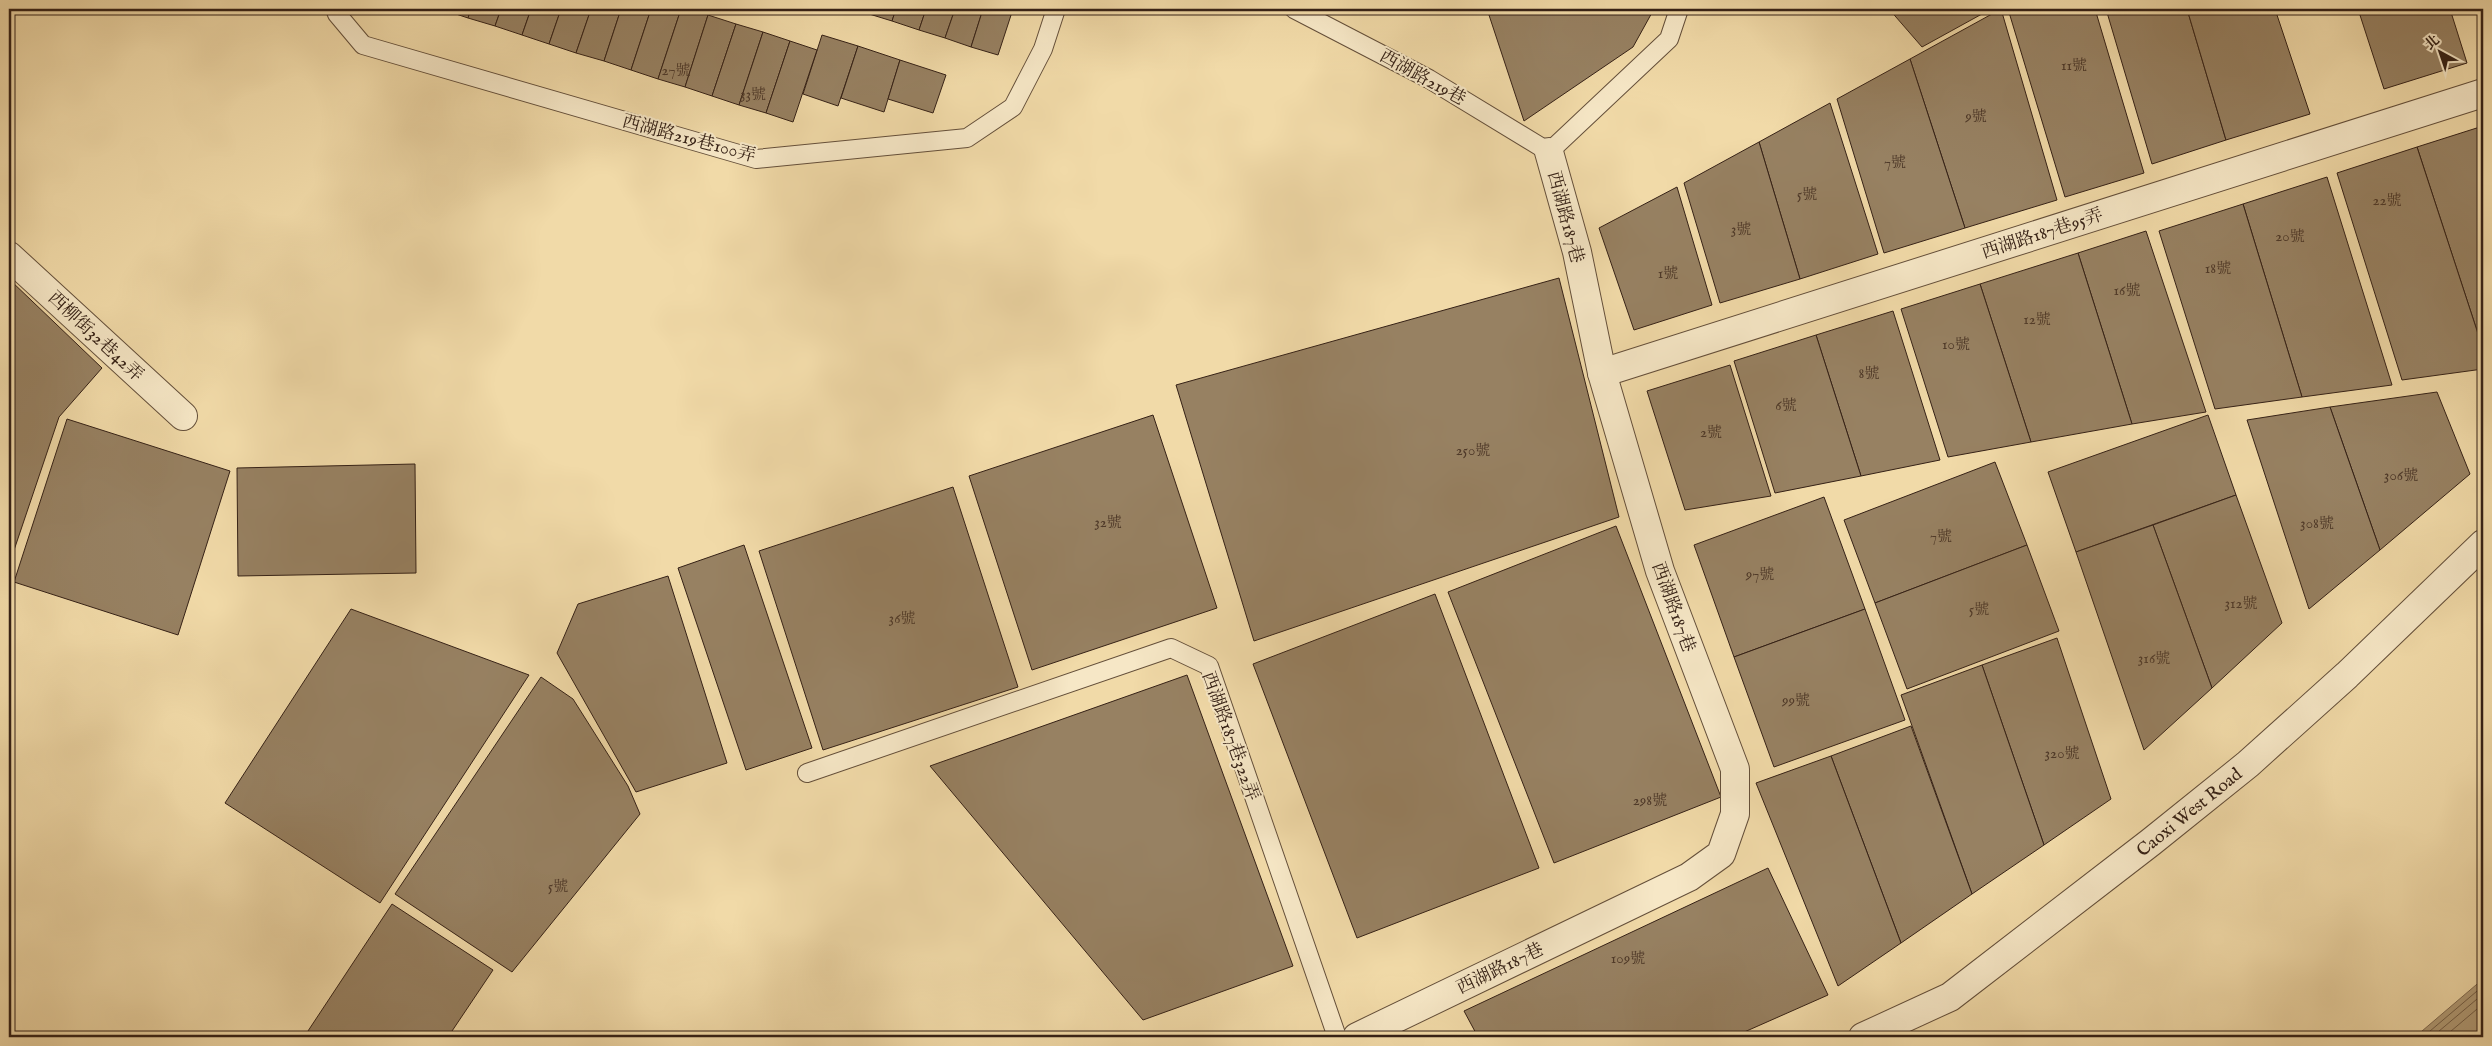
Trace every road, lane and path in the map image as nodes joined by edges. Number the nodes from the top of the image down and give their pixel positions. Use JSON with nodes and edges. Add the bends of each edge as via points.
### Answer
{"nodes":[{"id":1,"x":336,"y":9,"type":"edge"},
{"id":2,"x":1056,"y":9,"type":"edge"},
{"id":3,"x":1294,"y":9,"type":"edge"},
{"id":4,"x":1679,"y":9,"type":"edge"},
{"id":5,"x":2483,"y":93,"type":"edge"},
{"id":6,"x":1549,"y":152,"type":"junction"},
{"id":7,"x":9,"y":256,"type":"edge"},
{"id":8,"x":1602,"y":373,"type":"junction"},
{"id":9,"x":183,"y":416,"type":"dead end"},
{"id":10,"x":2483,"y":544,"type":"edge"},
{"id":11,"x":806,"y":773,"type":"dead end"},
{"id":12,"x":1337,"y":1037,"type":"edge"},
{"id":13,"x":1357,"y":1037,"type":"edge"},
{"id":14,"x":1863,"y":1037,"type":"edge"}],
"edges":[{"from":1,"to":2,"type":"lane","name":"西湖路219巷100弄","via":[[363,45],[756,159],[966,138],[1013,107],[1043,50]]},
{"from":3,"to":6,"type":"lane","name":"西湖路219巷","via":[[1429,79]]},
{"from":4,"to":6,"type":"lane","name":"西湖路187巷","via":[[1669,39]]},
{"from":5,"to":8,"type":"street","name":"西湖路187巷95弄"},
{"from":6,"to":8,"type":"street","name":"西湖路187巷","via":[[1577,252]]},
{"from":7,"to":9,"type":"street","name":"西柳街32巷42弄"},
{"from":8,"to":13,"type":"street","name":"西湖路187巷","via":[[1660,571],[1735,770],[1734,814],[1721,854],[1689,877]]},
{"from":10,"to":14,"type":"street","name":"Caoxi West Road","via":[[2255,758],[2151,842],[1950,997]]},
{"from":11,"to":12,"type":"lane","name":"西湖路187巷322弄","via":[[1171,648],[1192,657],[1208,666]]}]}
